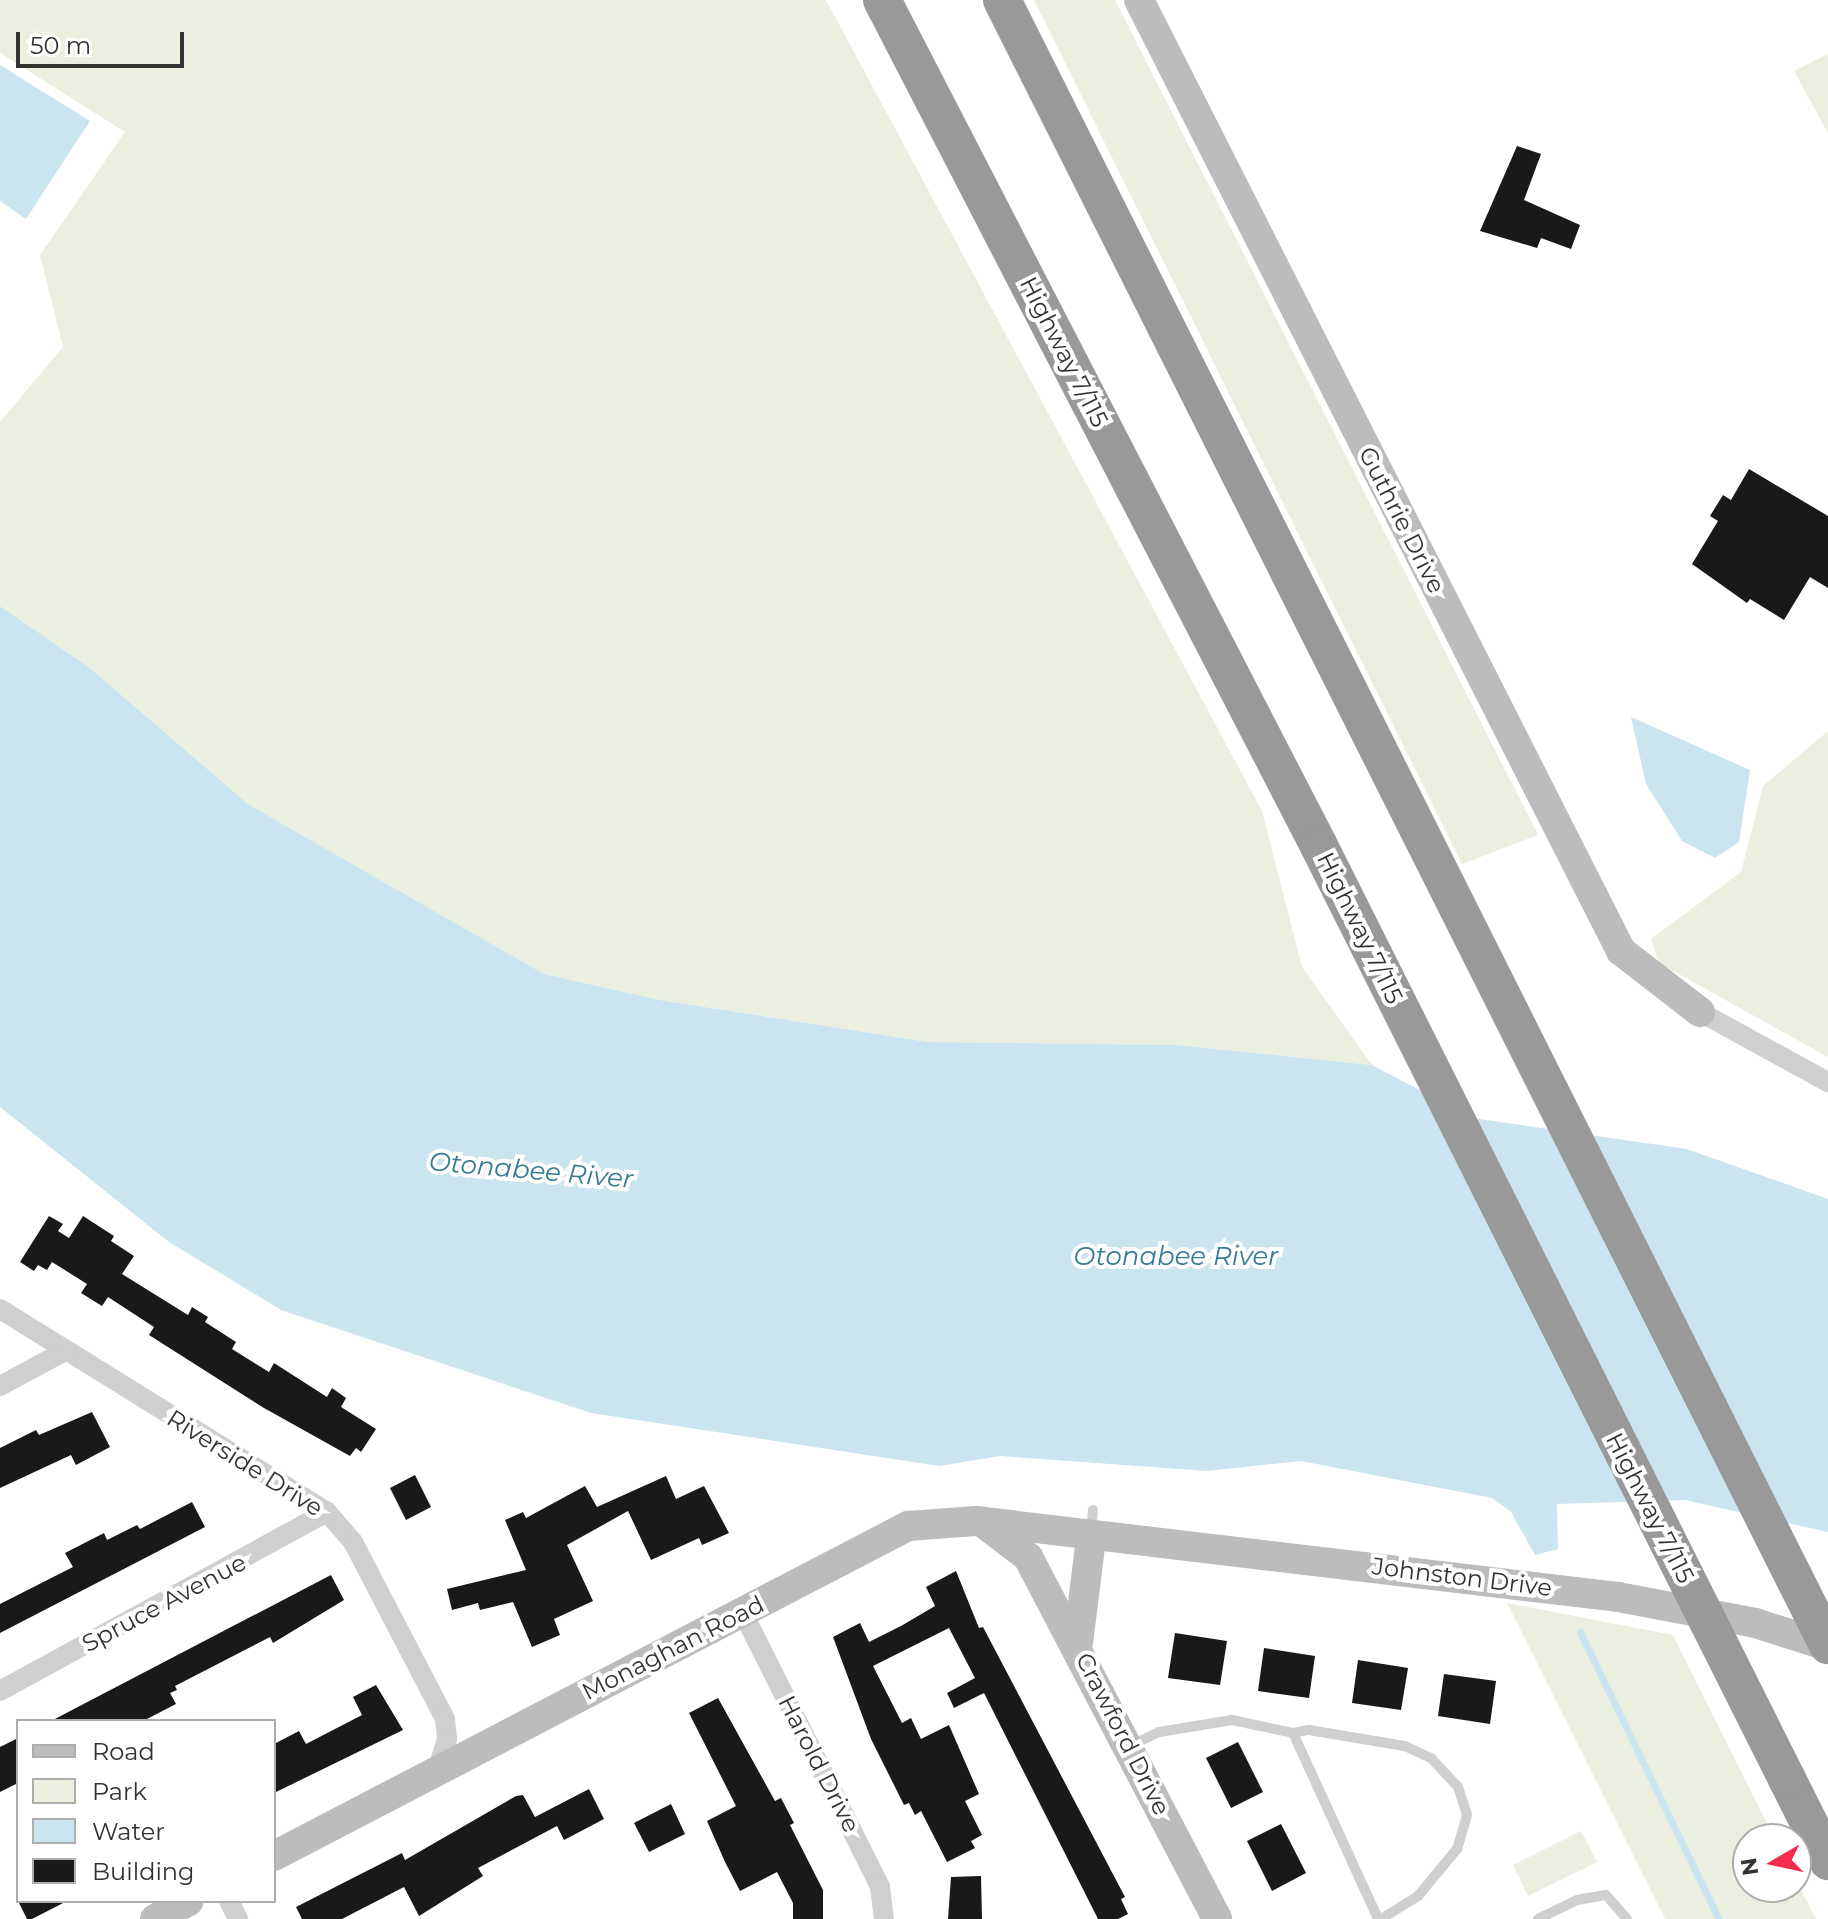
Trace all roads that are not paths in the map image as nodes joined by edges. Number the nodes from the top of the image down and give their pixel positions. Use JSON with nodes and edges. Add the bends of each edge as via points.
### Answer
{"nodes":[{"id":1,"x":882,"y":0,"type":"edge"},
{"id":2,"x":1002,"y":0,"type":"edge"},
{"id":3,"x":1139,"y":0,"type":"edge"},
{"id":4,"x":1700,"y":1012,"type":"joint"},
{"id":5,"x":1828,"y":1082,"type":"edge"},
{"id":6,"x":0,"y":1309,"type":"edge"},
{"id":7,"x":65,"y":1351,"type":"junction"},
{"id":8,"x":0,"y":1386,"type":"edge"},
{"id":9,"x":327,"y":1512,"type":"junction"},
{"id":10,"x":976,"y":1521,"type":"junction"},
{"id":11,"x":1092,"y":1524,"type":"junction"},
{"id":12,"x":743,"y":1613,"type":"junction"},
{"id":13,"x":1078,"y":1645,"type":"junction"},
{"id":14,"x":1828,"y":1645,"type":"edge"},
{"id":15,"x":0,"y":1691,"type":"edge"},
{"id":16,"x":1293,"y":1733,"type":"junction"},
{"id":17,"x":1129,"y":1746,"type":"junction"},
{"id":18,"x":438,"y":1769,"type":"junction"},
{"id":19,"x":276,"y":1855,"type":"edge"},
{"id":20,"x":1828,"y":1861,"type":"edge"},
{"id":21,"x":185,"y":1903,"type":"edge"},
{"id":22,"x":155,"y":1919,"type":"edge"},
{"id":23,"x":884,"y":1919,"type":"edge"},
{"id":24,"x":1217,"y":1919,"type":"edge"},
{"id":25,"x":1380,"y":1919,"type":"edge"},
{"id":26,"x":1538,"y":1919,"type":"edge"},
{"id":27,"x":1627,"y":1919,"type":"edge"}],
"edges":[{"from":1,"to":20,"type":"highway","name":"Highway 7/115","bridge":true,"via":[[1319,846]]},
{"from":2,"to":14,"type":"highway"},
{"from":3,"to":4,"type":"street","name":"Guthrie Drive","via":[[1621,951]]},
{"from":4,"to":5,"type":"street"},
{"from":6,"to":7,"type":"street","name":"Riverside Drive"},
{"from":7,"to":8,"type":"street"},
{"from":7,"to":9,"type":"street","name":"Riverside Drive"},
{"from":9,"to":15,"type":"street","name":"Spruce Avenue"},
{"from":9,"to":18,"type":"street","name":"Riverside Drive","via":[[353,1542],[445,1719],[447,1739]]},
{"from":10,"to":11,"type":"street","name":"Monaghan Road"},
{"from":10,"to":12,"type":"street","name":"Monaghan Road","via":[[908,1526]]},
{"from":10,"to":13,"type":"street","via":[[1002,1533],[1028,1557]]},
{"from":11,"to":13,"type":"street","name":"Crawford Drive"},
{"from":11,"to":14,"type":"street","name":"Johnston Drive","via":[[1652,1601]]},
{"from":12,"to":18,"type":"street","name":"Monaghan Road"},
{"from":12,"to":23,"type":"street","name":"Harold Drive","via":[[880,1887]]},
{"from":13,"to":17,"type":"street","name":"Crawford Drive"},
{"from":16,"to":17,"type":"lane","via":[[1232,1720],[1172,1728]]},
{"from":16,"to":25,"type":"lane"},
{"from":16,"to":25,"type":"lane","via":[[1309,1730],[1405,1746],[1431,1758],[1458,1787],[1467,1815],[1457,1849],[1418,1896]]},
{"from":17,"to":24,"type":"street","name":"Crawford Drive"},
{"from":18,"to":19,"type":"street","name":"Monaghan Road"},
{"from":21,"to":22,"type":"street"},
{"from":26,"to":27,"type":"lane","via":[[1577,1900],[1606,1895]]}]}
